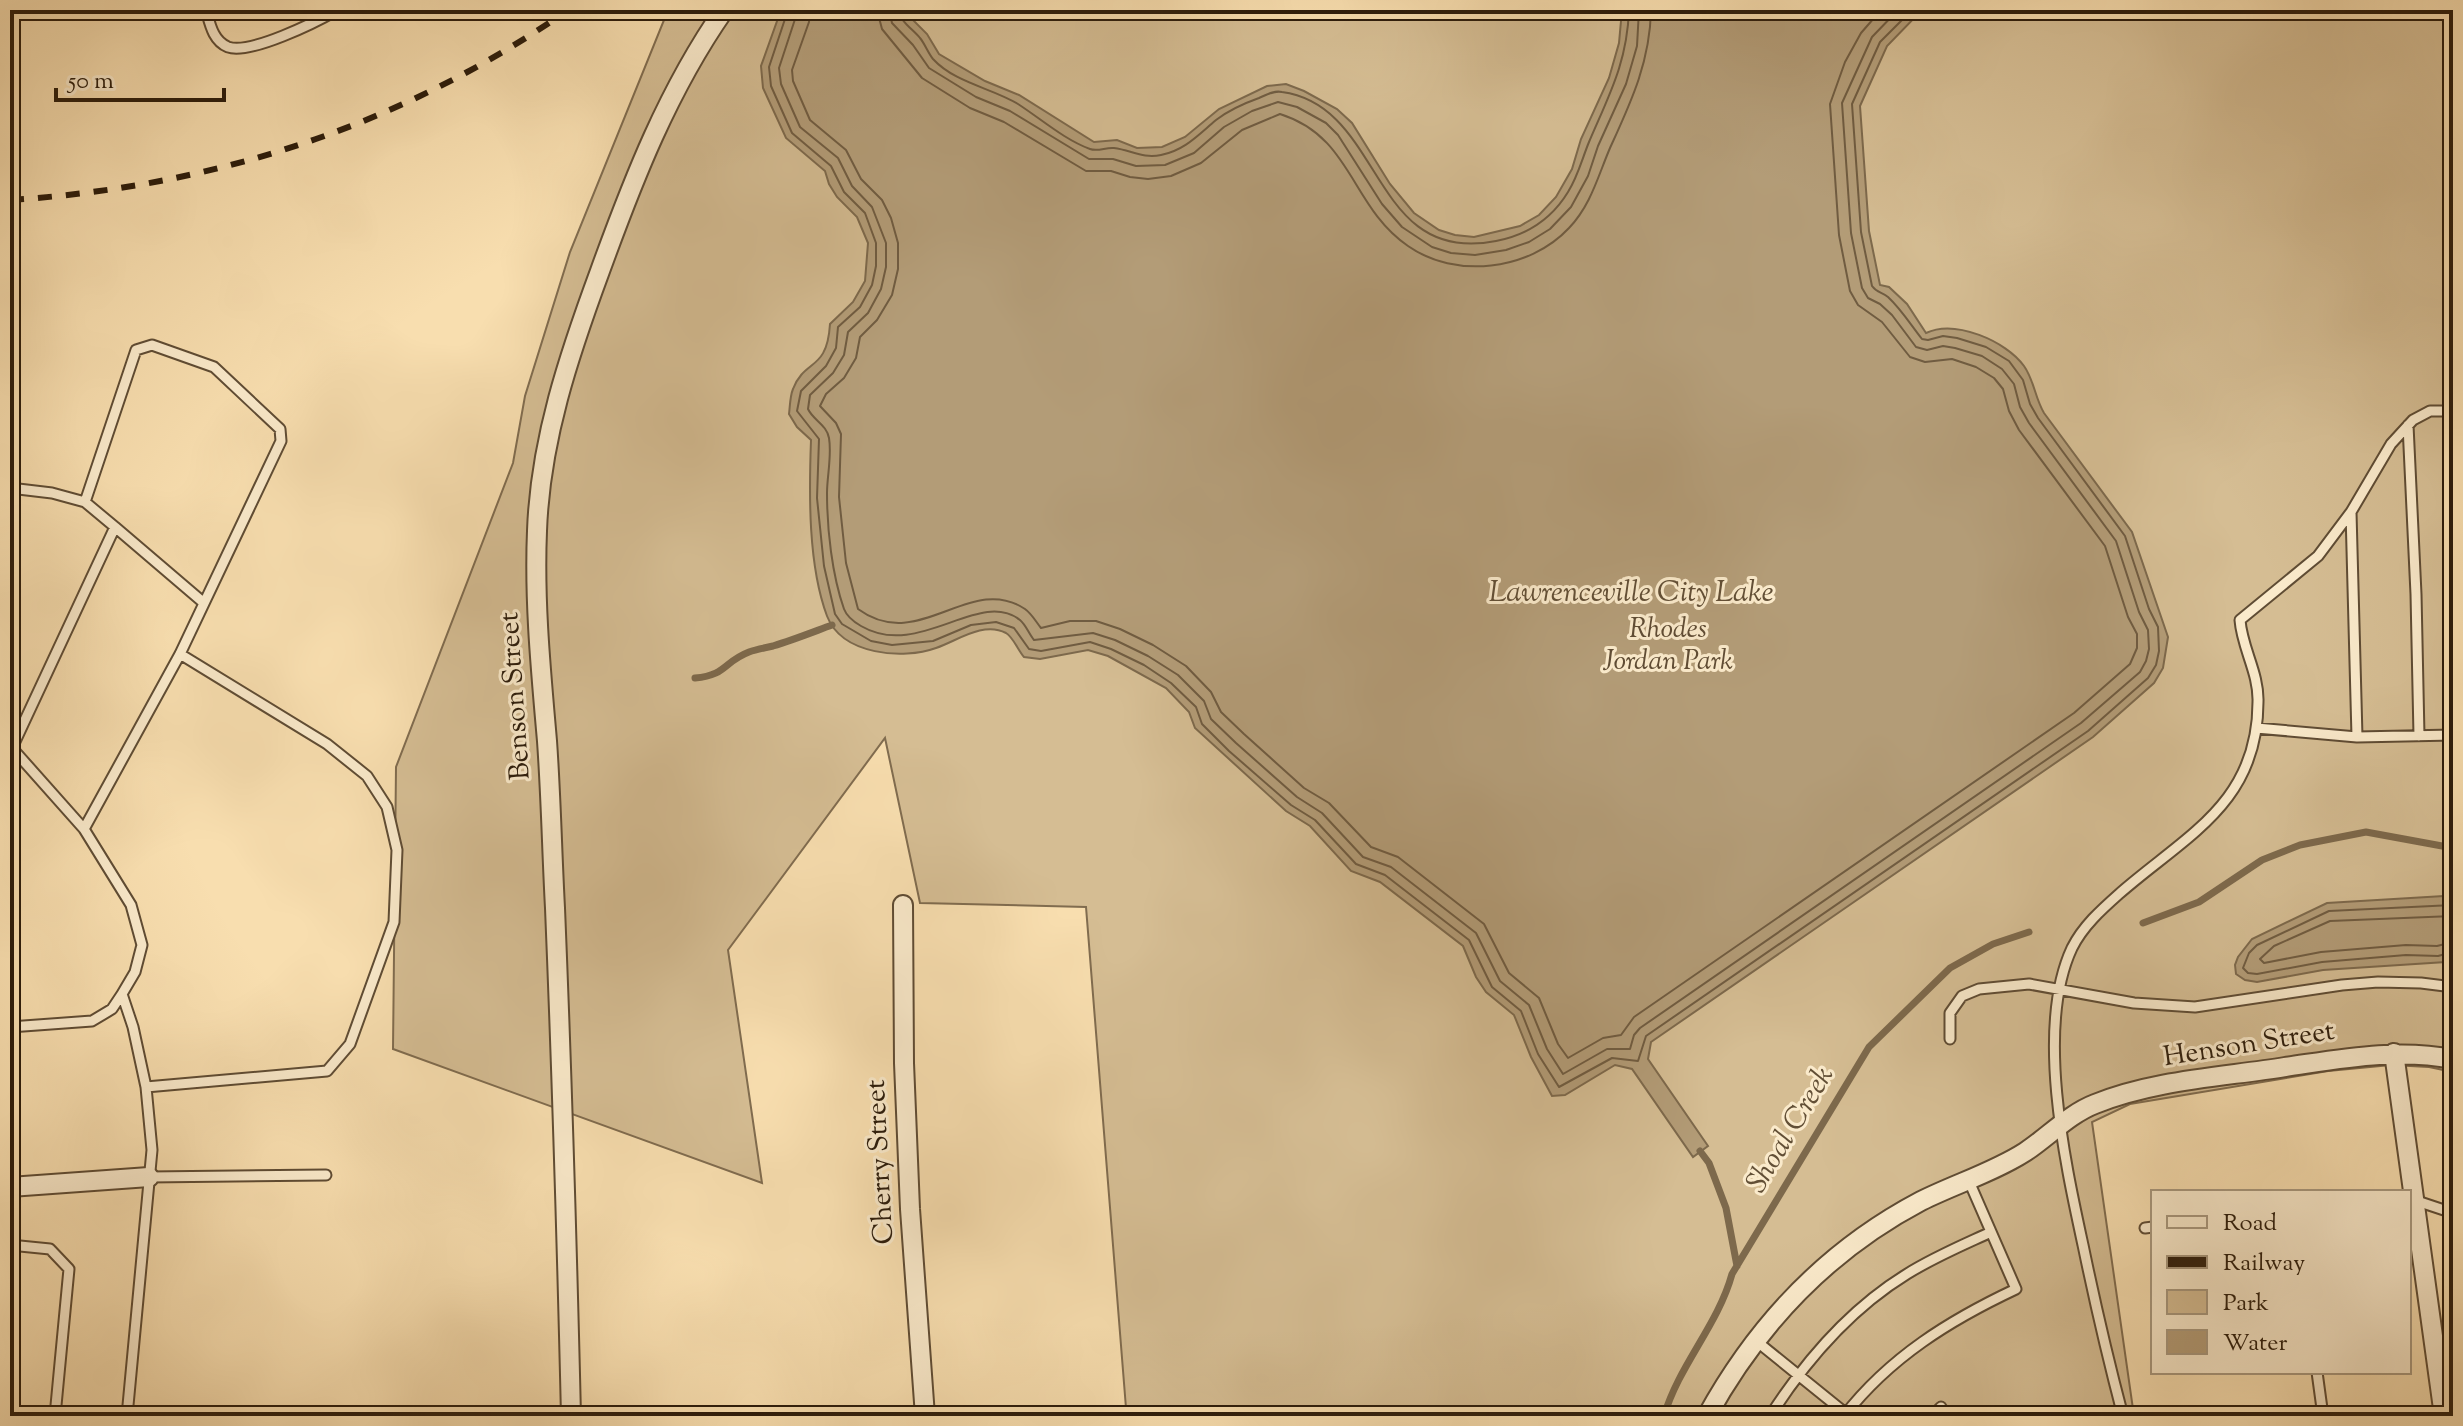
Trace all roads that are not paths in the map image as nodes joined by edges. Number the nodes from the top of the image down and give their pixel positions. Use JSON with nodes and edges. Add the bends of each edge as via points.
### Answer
{"nodes":[{"id":1,"x":206,"y":10,"type":"edge"},
{"id":2,"x":337,"y":10,"type":"edge"},
{"id":3,"x":724,"y":10,"type":"edge"},
{"id":4,"x":2453,"y":411,"type":"edge"},
{"id":5,"x":2408,"y":425,"type":"junction"},
{"id":6,"x":10,"y":488,"type":"edge"},
{"id":7,"x":85,"y":502,"type":"junction"},
{"id":8,"x":2351,"y":512,"type":"junction"},
{"id":9,"x":115,"y":527,"type":"junction"},
{"id":10,"x":204,"y":603,"type":"junction"},
{"id":11,"x":180,"y":654,"type":"junction"},
{"id":12,"x":2256,"y":728,"type":"junction"},
{"id":13,"x":2453,"y":735,"type":"edge"},
{"id":14,"x":2419,"y":736,"type":"junction"},
{"id":15,"x":2357,"y":737,"type":"junction"},
{"id":16,"x":84,"y":829,"type":"junction"},
{"id":17,"x":903,"y":905,"type":"dead end"},
{"id":18,"x":2453,"y":987,"type":"edge"},
{"id":19,"x":2058,"y":988,"type":"junction"},
{"id":20,"x":122,"y":994,"type":"junction"},
{"id":21,"x":10,"y":1027,"type":"edge"},
{"id":22,"x":1950,"y":1039,"type":"dead end"},
{"id":23,"x":2394,"y":1053,"type":"junction"},
{"id":24,"x":2453,"y":1059,"type":"edge"},
{"id":25,"x":146,"y":1087,"type":"junction"},
{"id":26,"x":2060,"y":1125,"type":"junction"},
{"id":27,"x":326,"y":1175,"type":"dead end"},
{"id":28,"x":149,"y":1177,"type":"junction"},
{"id":29,"x":1968,"y":1179,"type":"junction"},
{"id":30,"x":10,"y":1187,"type":"edge"},
{"id":31,"x":2411,"y":1190,"type":"edge"},
{"id":32,"x":2412,"y":1200,"type":"edge"},
{"id":33,"x":2453,"y":1213,"type":"edge"},
{"id":34,"x":1991,"y":1232,"type":"junction"},
{"id":35,"x":10,"y":1245,"type":"edge"},
{"id":36,"x":1754,"y":1340,"type":"junction"},
{"id":37,"x":1796,"y":1374,"type":"junction"},
{"id":38,"x":2317,"y":1374,"type":"edge"},
{"id":39,"x":1941,"y":1407,"type":"dead end"},
{"id":40,"x":1846,"y":1415,"type":"edge"},
{"id":41,"x":55,"y":1416,"type":"edge"},
{"id":42,"x":127,"y":1416,"type":"edge"},
{"id":43,"x":571,"y":1416,"type":"edge"},
{"id":44,"x":925,"y":1416,"type":"edge"},
{"id":45,"x":1707,"y":1416,"type":"edge"},
{"id":46,"x":1770,"y":1416,"type":"edge"},
{"id":47,"x":1932,"y":1416,"type":"edge"},
{"id":48,"x":2123,"y":1416,"type":"edge"},
{"id":49,"x":2323,"y":1416,"type":"edge"},
{"id":50,"x":2444,"y":1416,"type":"edge"}],
"edges":[{"from":1,"to":2,"type":"lane","via":[[214,35],[226,46],[242,49]]},
{"from":3,"to":43,"type":"street","name":"Benson Street","via":[[662,115],[574,343],[555,406],[537,529]]},
{"from":4,"to":5,"type":"lane","via":[[2430,411]]},
{"from":5,"to":8,"type":"lane"},
{"from":5,"to":14,"type":"lane"},
{"from":6,"to":7,"type":"lane"},
{"from":7,"to":9,"type":"lane"},
{"from":7,"to":10,"type":"lane","via":[[136,350],[152,345],[214,367],[280,429],[281,441]]},
{"from":8,"to":12,"type":"lane","via":[[2318,556],[2240,620],[2257,683]]},
{"from":8,"to":15,"type":"lane"},
{"from":9,"to":10,"type":"lane"},
{"from":9,"to":16,"type":"lane","via":[[12,748]]},
{"from":10,"to":11,"type":"lane"},
{"from":11,"to":16,"type":"lane"},
{"from":11,"to":25,"type":"lane","via":[[327,744],[367,776],[387,807],[397,850],[394,922],[350,1044],[327,1071]]},
{"from":12,"to":15,"type":"lane"},
{"from":12,"to":19,"type":"lane","via":[[2226,802],[2198,832],[2093,918],[2074,944]]},
{"from":13,"to":14,"type":"lane"},
{"from":14,"to":15,"type":"lane"},
{"from":16,"to":20,"type":"lane","via":[[131,905],[142,945]]},
{"from":17,"to":44,"type":"street","name":"Cherry Street","via":[[910,1209]]},
{"from":18,"to":19,"type":"lane","via":[[2378,982],[2195,1007],[2134,1003]]},
{"from":19,"to":22,"type":"lane","via":[[2029,984],[1967,993],[1950,1013]]},
{"from":19,"to":26,"type":"lane"},
{"from":20,"to":21,"type":"lane","via":[[112,1009],[92,1021]]},
{"from":20,"to":25,"type":"lane"},
{"from":23,"to":24,"type":"street","name":"Henson Street"},
{"from":23,"to":26,"type":"street","name":"Henson Street","via":[[2151,1088],[2093,1104]]},
{"from":23,"to":31,"type":"street"},
{"from":25,"to":28,"type":"lane"},
{"from":26,"to":29,"type":"street","via":[[2024,1152]]},
{"from":26,"to":48,"type":"lane"},
{"from":27,"to":28,"type":"lane"},
{"from":28,"to":30,"type":"street"},
{"from":28,"to":42,"type":"lane"},
{"from":29,"to":34,"type":"lane"},
{"from":29,"to":36,"type":"street","via":[[1877,1226],[1828,1263]]},
{"from":32,"to":33,"type":"lane"},
{"from":32,"to":50,"type":"street"},
{"from":34,"to":37,"type":"lane","via":[[1907,1274],[1840,1327]]},
{"from":34,"to":40,"type":"lane","via":[[2016,1289],[1920,1342]]},
{"from":35,"to":41,"type":"lane","via":[[50,1249],[69,1269]]},
{"from":36,"to":37,"type":"lane"},
{"from":36,"to":45,"type":"street"},
{"from":37,"to":40,"type":"lane"},
{"from":37,"to":46,"type":"lane"},
{"from":38,"to":49,"type":"lane"},
{"from":39,"to":47,"type":"lane"}]}
